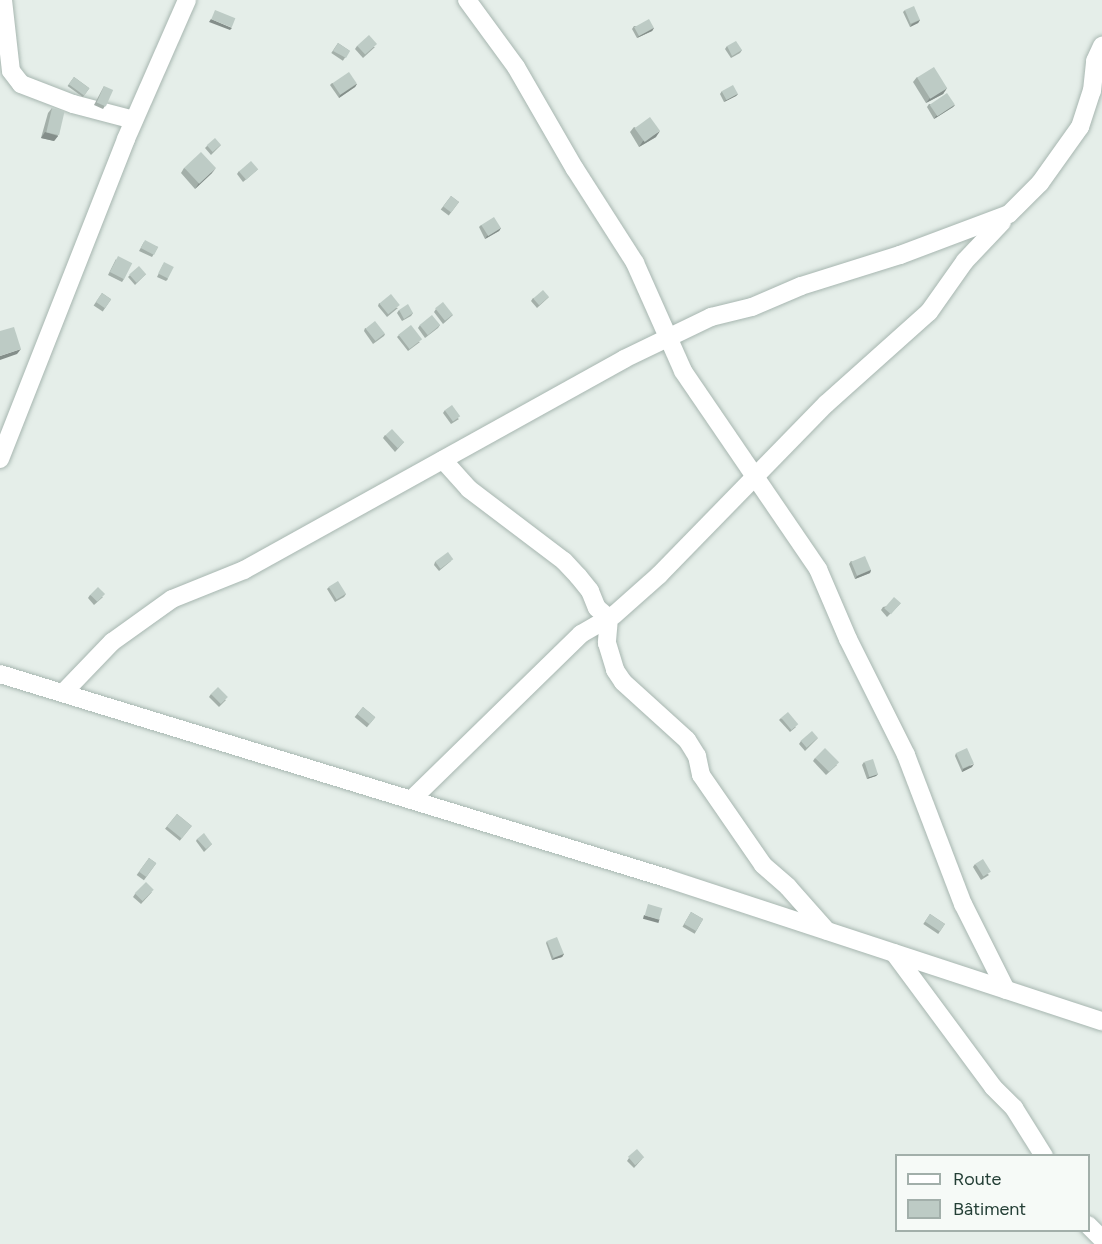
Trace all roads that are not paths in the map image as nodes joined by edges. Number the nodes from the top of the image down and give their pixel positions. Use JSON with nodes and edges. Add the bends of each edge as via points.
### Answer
{"nodes":[{"id":1,"x":3,"y":0,"type":"edge"},
{"id":2,"x":187,"y":0,"type":"edge"},
{"id":3,"x":467,"y":0,"type":"edge"},
{"id":4,"x":1102,"y":46,"type":"edge"},
{"id":5,"x":134,"y":120,"type":"junction"},
{"id":6,"x":1009,"y":214,"type":"junction"},
{"id":7,"x":667,"y":337,"type":"junction"},
{"id":8,"x":0,"y":459,"type":"edge"},
{"id":9,"x":443,"y":460,"type":"junction"},
{"id":10,"x":755,"y":476,"type":"junction"},
{"id":11,"x":609,"y":618,"type":"junction"},
{"id":12,"x":0,"y":674,"type":"edge"},
{"id":13,"x":63,"y":693,"type":"junction"},
{"id":14,"x":411,"y":800,"type":"junction"},
{"id":15,"x":828,"y":931,"type":"junction"},
{"id":16,"x":894,"y":953,"type":"junction"},
{"id":17,"x":1006,"y":990,"type":"junction"},
{"id":18,"x":1102,"y":1021,"type":"edge"},
{"id":19,"x":1043,"y":1154,"type":"edge"},
{"id":20,"x":1090,"y":1226,"type":"edge"},
{"id":21,"x":1102,"y":1239,"type":"edge"}],
"edges":[{"from":1,"to":5,"type":"street","via":[[11,71],[21,84],[73,104]]},
{"from":2,"to":5,"type":"street"},
{"from":3,"to":7,"type":"street","via":[[516,66],[574,169],[635,263]]},
{"from":4,"to":6,"type":"street","via":[[1080,127],[1040,183]]},
{"from":5,"to":8,"type":"street"},
{"from":6,"to":7,"type":"street","via":[[900,255],[801,286],[752,307],[711,317]]},
{"from":6,"to":10,"type":"street","via":[[965,261],[929,312],[826,404]]},
{"from":7,"to":9,"type":"street"},
{"from":7,"to":10,"type":"street","via":[[683,371]]},
{"from":9,"to":11,"type":"street","via":[[469,489],[570,566],[587,586],[597,608]]},
{"from":9,"to":13,"type":"street","via":[[244,570],[172,599],[112,642]]},
{"from":10,"to":11,"type":"street","via":[[658,575]]},
{"from":10,"to":17,"type":"street","via":[[824,580],[848,639],[906,754],[963,904]]},
{"from":11,"to":14,"type":"street","via":[[581,634]]},
{"from":11,"to":15,"type":"street","via":[[609,649],[623,682],[687,740],[697,756],[701,775],[763,865]]},
{"from":12,"to":13,"type":"street"},
{"from":13,"to":14,"type":"street"},
{"from":14,"to":15,"type":"street"},
{"from":15,"to":16,"type":"street"},
{"from":16,"to":17,"type":"street"},
{"from":16,"to":19,"type":"street","via":[[968,1055],[1014,1107]]},
{"from":17,"to":18,"type":"street"},
{"from":20,"to":21,"type":"street"}]}
